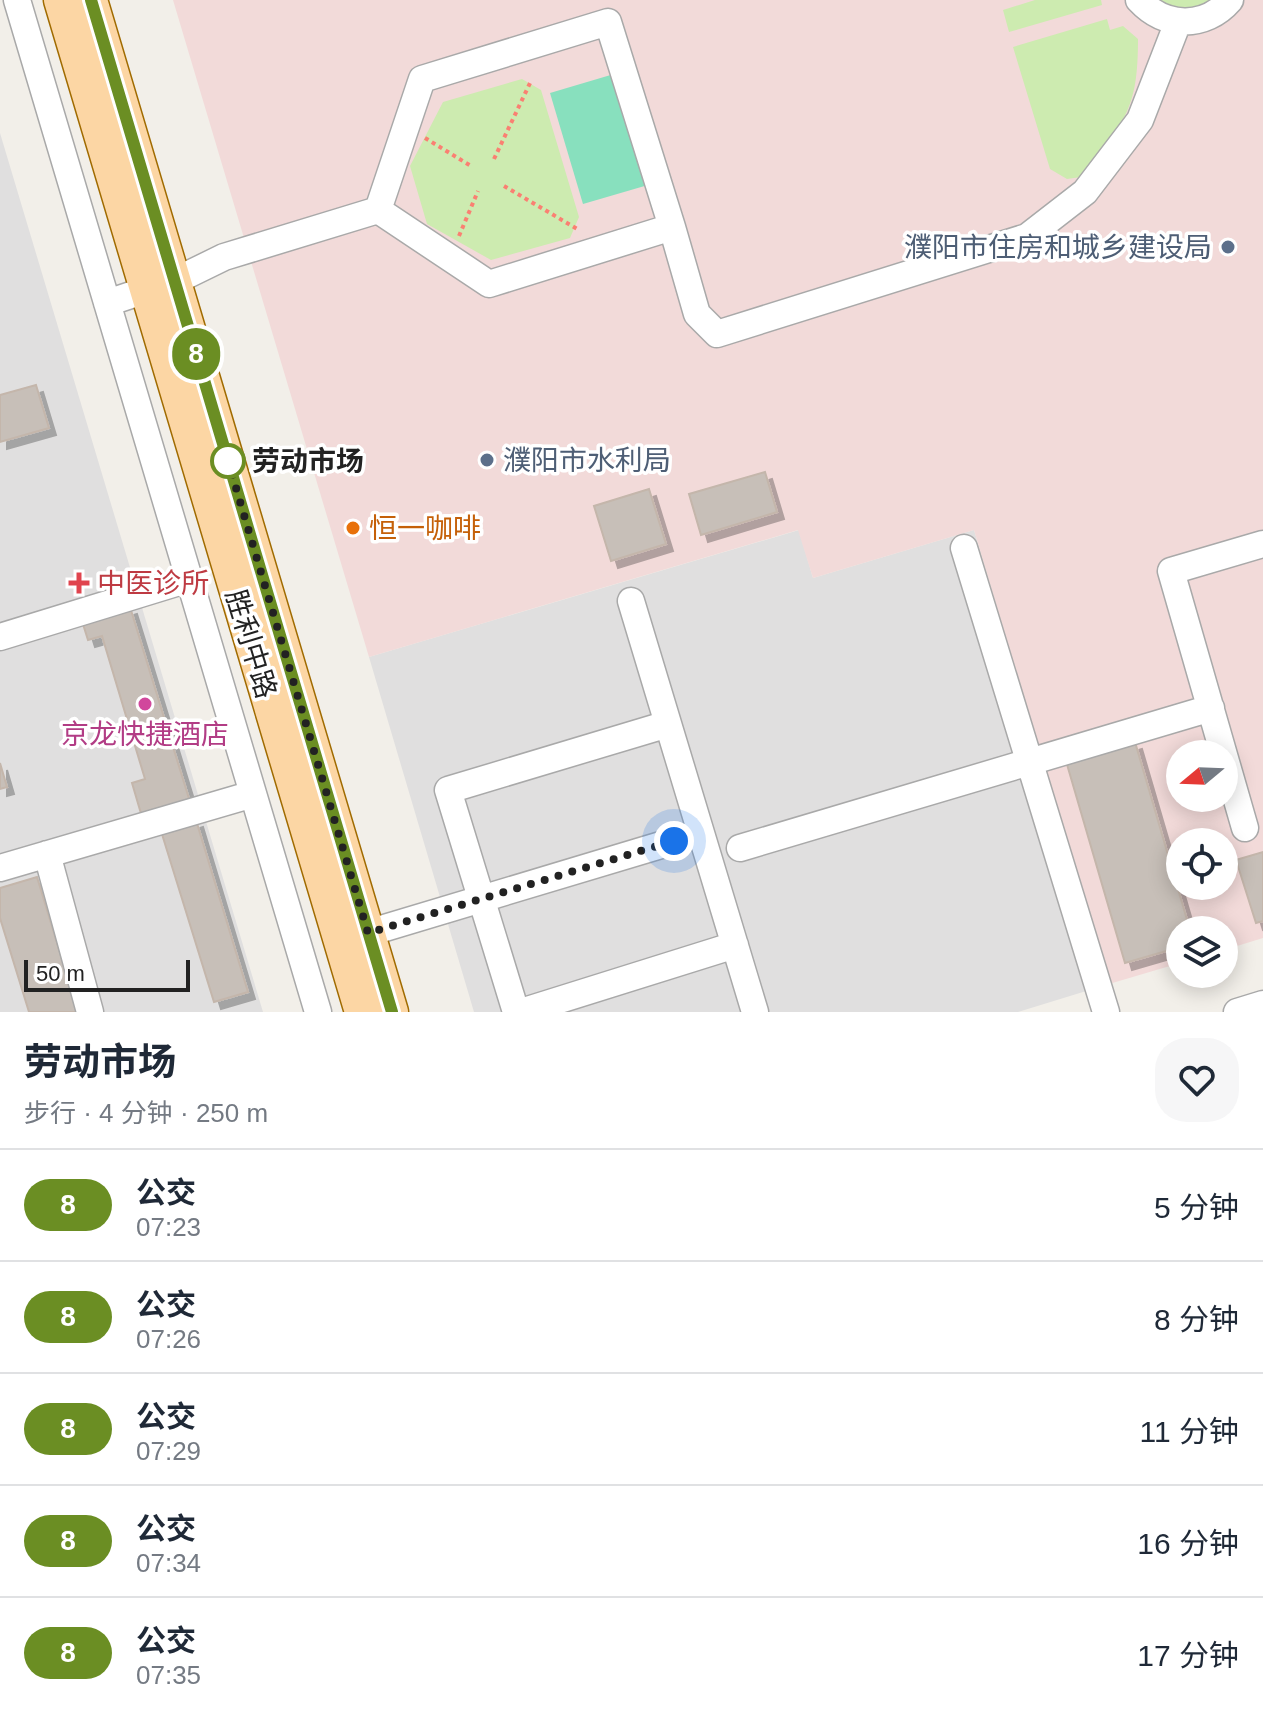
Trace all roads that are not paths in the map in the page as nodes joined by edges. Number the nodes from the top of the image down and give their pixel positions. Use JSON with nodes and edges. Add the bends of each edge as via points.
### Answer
{"nodes":[{"id":1,"x":17,"y":0,"type":"edge"},
{"id":2,"x":60,"y":0,"type":"edge"},
{"id":3,"x":91,"y":0,"type":"edge"},
{"id":4,"x":1139,"y":0,"type":"edge"},
{"id":5,"x":1230,"y":0,"type":"edge"},
{"id":6,"x":605,"y":11,"type":"edge"},
{"id":7,"x":1178,"y":22,"type":"junction"},
{"id":8,"x":378,"y":210,"type":"junction"},
{"id":9,"x":672,"y":227,"type":"junction"},
{"id":10,"x":160,"y":285,"type":"junction"},
{"id":11,"x":107,"y":303,"type":"junction"},
{"id":12,"x":1263,"y":544,"type":"edge"},
{"id":13,"x":964,"y":548,"type":"dead end"},
{"id":14,"x":189,"y":579,"type":"junction"},
{"id":15,"x":631,"y":601,"type":"dead end"},
{"id":16,"x":0,"y":637,"type":"edge"},
{"id":17,"x":1211,"y":708,"type":"junction"},
{"id":18,"x":668,"y":724,"type":"junction"},
{"id":19,"x":1030,"y":763,"type":"junction"},
{"id":20,"x":253,"y":794,"type":"junction"},
{"id":21,"x":1245,"y":828,"type":"dead end"},
{"id":22,"x":701,"y":833,"type":"junction"},
{"id":23,"x":740,"y":848,"type":"dead end"},
{"id":24,"x":47,"y":854,"type":"junction"},
{"id":25,"x":0,"y":868,"type":"edge"},
{"id":26,"x":482,"y":898,"type":"junction"},
{"id":27,"x":368,"y":933,"type":"junction"},
{"id":28,"x":735,"y":945,"type":"junction"},
{"id":29,"x":1263,"y":1004,"type":"edge"},
{"id":30,"x":310,"y":1010,"type":"edge"},
{"id":31,"x":90,"y":1012,"type":"edge"},
{"id":32,"x":361,"y":1012,"type":"edge"},
{"id":33,"x":392,"y":1012,"type":"edge"},
{"id":34,"x":518,"y":1012,"type":"edge"},
{"id":35,"x":755,"y":1012,"type":"edge"},
{"id":36,"x":1106,"y":1012,"type":"edge"},
{"id":37,"x":1237,"y":1012,"type":"edge"}],
"edges":[{"from":1,"to":11,"type":"street"},
{"from":2,"to":10,"type":"main road","name":"胜利中路"},
{"from":3,"to":10,"type":"main road","name":"胜利中路"},
{"from":4,"to":7,"type":"street","via":[[1152,12]]},
{"from":5,"to":7,"type":"street","via":[[1205,18]]},
{"from":6,"to":8,"type":"street","via":[[422,79]]},
{"from":6,"to":9,"type":"street"},
{"from":7,"to":9,"type":"street","via":[[1140,120],[1085,192],[1027,237],[717,334],[697,314]]},
{"from":8,"to":9,"type":"street","via":[[489,284]]},
{"from":8,"to":10,"type":"street","via":[[224,257]]},
{"from":10,"to":11,"type":"street"},
{"from":10,"to":27,"type":"main road","name":"胜利中路"},
{"from":10,"to":32,"type":"main road","name":"胜利中路"},
{"from":11,"to":14,"type":"street"},
{"from":12,"to":17,"type":"street","via":[[1171,571]]},
{"from":13,"to":19,"type":"street"},
{"from":14,"to":16,"type":"street"},
{"from":14,"to":20,"type":"street"},
{"from":15,"to":18,"type":"street"},
{"from":17,"to":19,"type":"street"},
{"from":17,"to":21,"type":"street"},
{"from":18,"to":22,"type":"street"},
{"from":18,"to":26,"type":"street","via":[[448,790]]},
{"from":19,"to":23,"type":"street"},
{"from":19,"to":36,"type":"street"},
{"from":20,"to":24,"type":"street"},
{"from":20,"to":30,"type":"street"},
{"from":22,"to":26,"type":"street"},
{"from":22,"to":28,"type":"street"},
{"from":24,"to":25,"type":"street"},
{"from":24,"to":31,"type":"street"},
{"from":26,"to":27,"type":"street"},
{"from":26,"to":34,"type":"street"},
{"from":27,"to":33,"type":"main road","name":"胜利中路"},
{"from":28,"to":34,"type":"street"},
{"from":28,"to":35,"type":"street"},
{"from":29,"to":37,"type":"street"}]}
